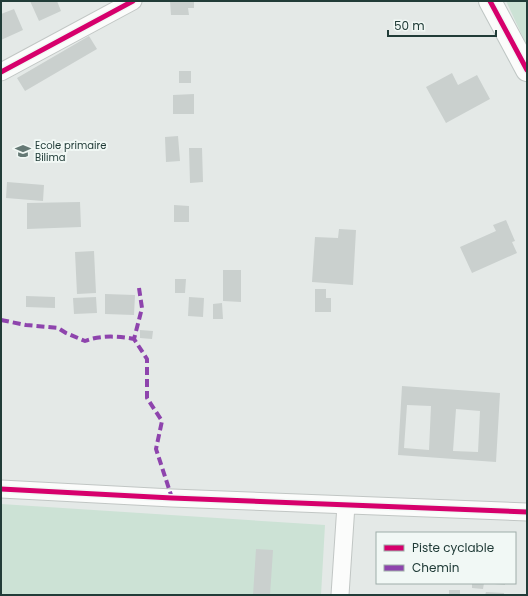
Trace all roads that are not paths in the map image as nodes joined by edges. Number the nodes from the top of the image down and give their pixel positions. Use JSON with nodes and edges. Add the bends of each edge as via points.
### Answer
{"nodes":[{"id":1,"x":133,"y":1,"type":"edge"},
{"id":2,"x":495,"y":2,"type":"edge"},
{"id":3,"x":527,"y":70,"type":"edge"},
{"id":4,"x":1,"y":72,"type":"edge"},
{"id":5,"x":1,"y":489,"type":"edge"},
{"id":6,"x":346,"y":505,"type":"junction"},
{"id":7,"x":527,"y":512,"type":"edge"},
{"id":8,"x":340,"y":595,"type":"edge"}],
"edges":[{"from":1,"to":4,"type":"street"},
{"from":2,"to":3,"type":"street"},
{"from":5,"to":6,"type":"street"},
{"from":6,"to":7,"type":"street"},
{"from":6,"to":8,"type":"street"}]}
